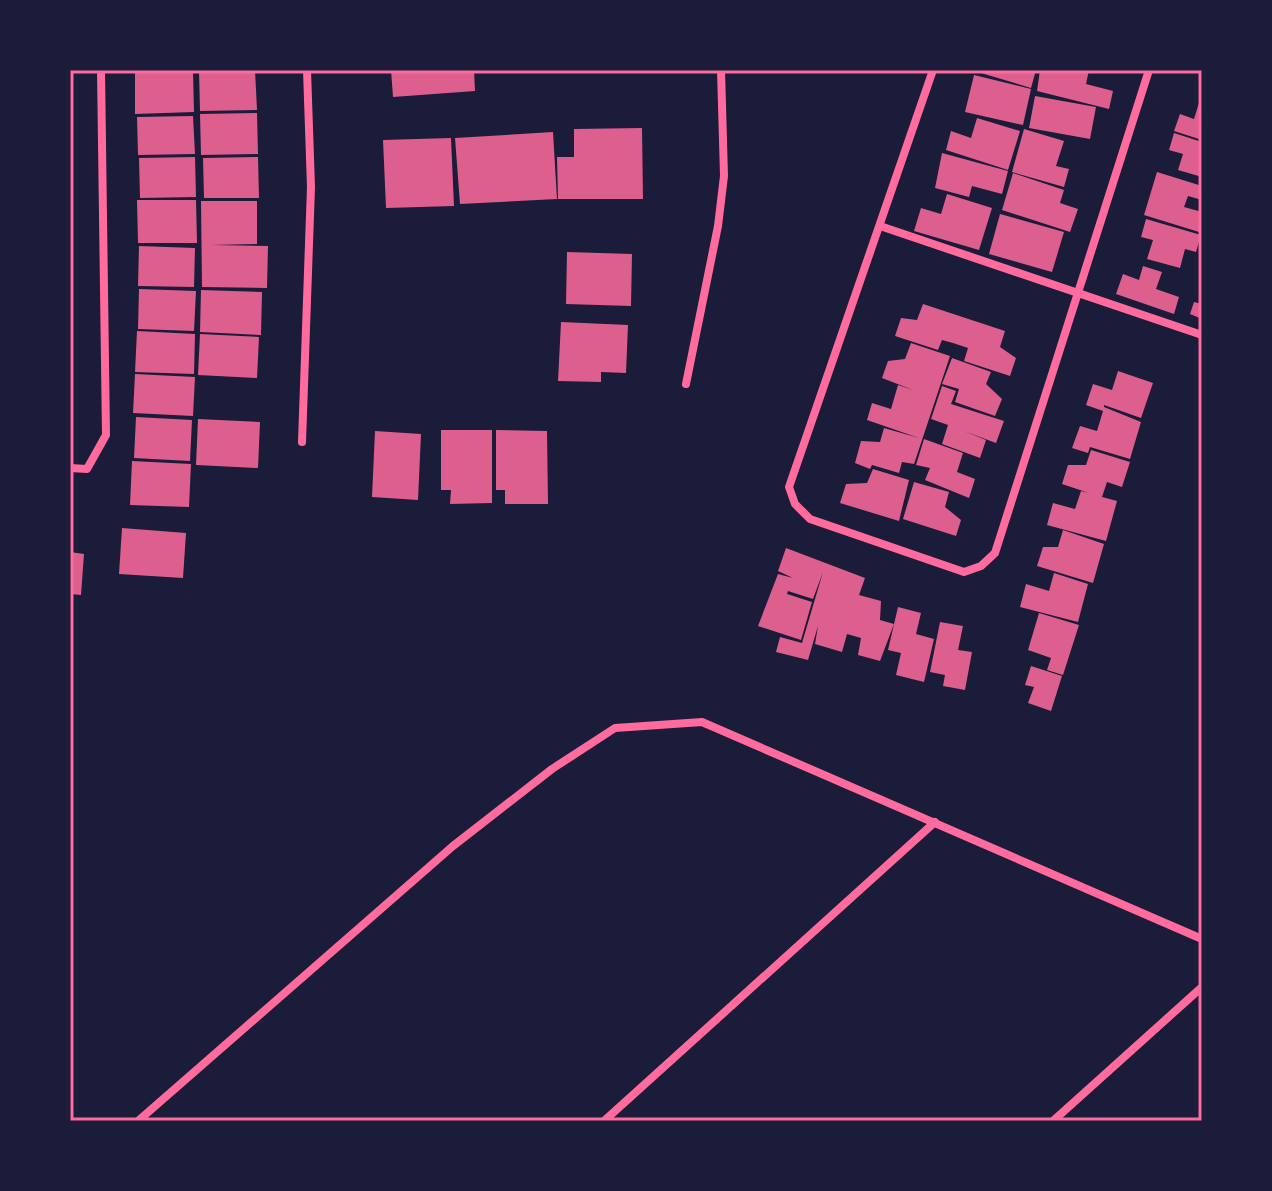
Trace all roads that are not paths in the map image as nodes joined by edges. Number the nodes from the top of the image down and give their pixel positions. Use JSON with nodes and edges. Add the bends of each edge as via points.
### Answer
{"nodes":[{"id":1,"x":101,"y":70,"type":"edge"},
{"id":2,"x":307,"y":70,"type":"edge"},
{"id":3,"x":721,"y":70,"type":"edge"},
{"id":4,"x":933,"y":70,"type":"edge"},
{"id":5,"x":1149,"y":70,"type":"edge"},
{"id":6,"x":880,"y":226,"type":"junction"},
{"id":7,"x":1077,"y":294,"type":"junction"},
{"id":8,"x":1202,"y":335,"type":"edge"},
{"id":9,"x":686,"y":384,"type":"dead end"},
{"id":10,"x":302,"y":442,"type":"dead end"},
{"id":11,"x":70,"y":468,"type":"edge"},
{"id":12,"x":935,"y":822,"type":"junction"},
{"id":13,"x":1202,"y":939,"type":"edge"},
{"id":14,"x":1202,"y":987,"type":"edge"},
{"id":15,"x":138,"y":1121,"type":"edge"},
{"id":16,"x":604,"y":1121,"type":"edge"},
{"id":17,"x":1053,"y":1121,"type":"edge"}],
"edges":[{"from":1,"to":11,"type":"street","via":[[106,435],[87,469]]},
{"from":2,"to":10,"type":"street","via":[[311,187]]},
{"from":3,"to":9,"type":"street","via":[[724,176]]},
{"from":4,"to":6,"type":"street"},
{"from":5,"to":7,"type":"street"},
{"from":6,"to":7,"type":"street"},
{"from":6,"to":7,"type":"street","via":[[789,487],[795,504],[810,519],[964,572],[981,566],[995,553]]},
{"from":7,"to":8,"type":"street"},
{"from":12,"to":13,"type":"street"},
{"from":12,"to":15,"type":"street","via":[[702,722],[615,728],[453,846]]},
{"from":12,"to":16,"type":"street"},
{"from":14,"to":17,"type":"street"}]}
